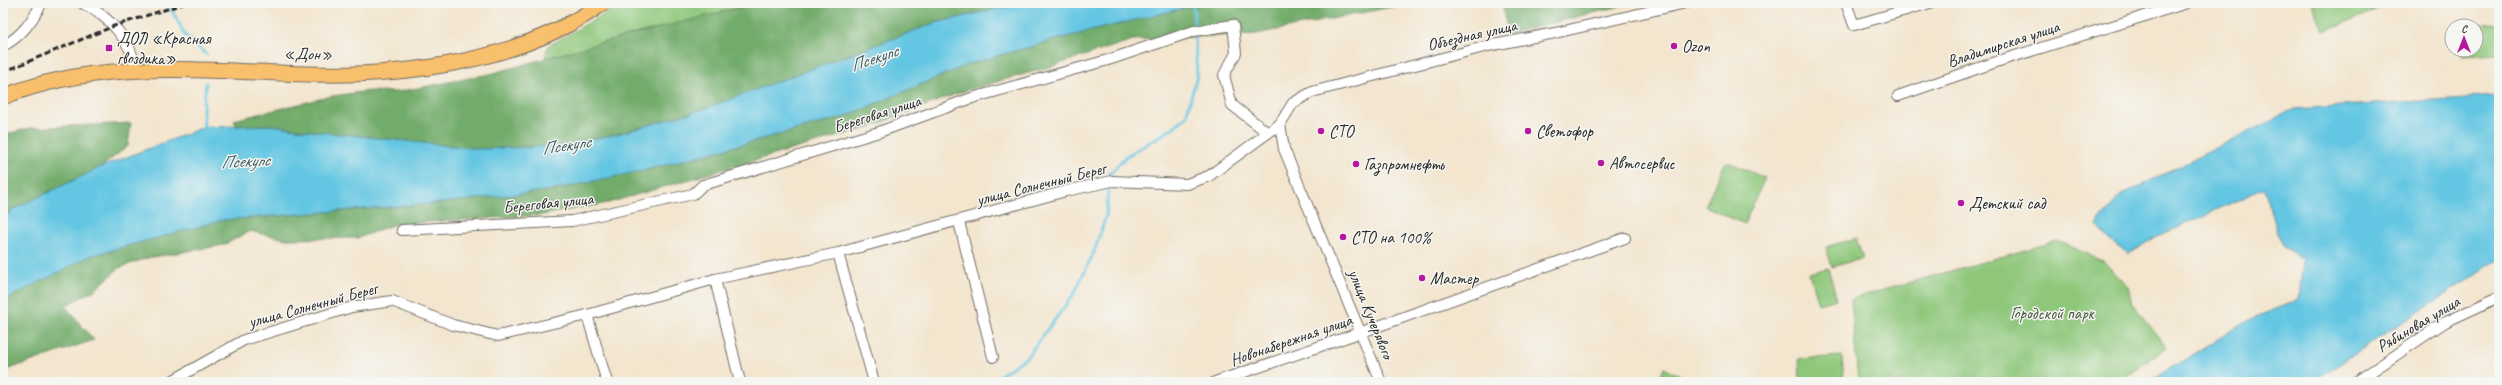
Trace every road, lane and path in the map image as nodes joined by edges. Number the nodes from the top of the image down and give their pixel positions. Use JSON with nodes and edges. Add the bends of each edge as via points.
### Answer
{"nodes":[{"id":1,"x":42,"y":3,"type":"edge"},
{"id":2,"x":82,"y":3,"type":"edge"},
{"id":3,"x":603,"y":3,"type":"edge"},
{"id":4,"x":1686,"y":3,"type":"edge"},
{"id":5,"x":1846,"y":3,"type":"edge"},
{"id":6,"x":1930,"y":3,"type":"edge"},
{"id":7,"x":2187,"y":3,"type":"edge"},
{"id":8,"x":3,"y":46,"type":"edge"},
{"id":9,"x":136,"y":70,"type":"junction"},
{"id":10,"x":1898,"y":96,"type":"dead end"},
{"id":11,"x":3,"y":97,"type":"edge"},
{"id":12,"x":1280,"y":124,"type":"junction"},
{"id":13,"x":1268,"y":132,"type":"junction"},
{"id":14,"x":959,"y":222,"type":"junction"},
{"id":15,"x":402,"y":230,"type":"dead end"},
{"id":16,"x":1625,"y":238,"type":"dead end"},
{"id":17,"x":838,"y":254,"type":"junction"},
{"id":18,"x":715,"y":279,"type":"junction"},
{"id":19,"x":2499,"y":297,"type":"edge"},
{"id":20,"x":588,"y":314,"type":"junction"},
{"id":21,"x":1362,"y":332,"type":"junction"},
{"id":22,"x":993,"y":357,"type":"dead end"},
{"id":23,"x":170,"y":382,"type":"edge"},
{"id":24,"x":606,"y":382,"type":"edge"},
{"id":25,"x":740,"y":382,"type":"edge"},
{"id":26,"x":874,"y":382,"type":"edge"},
{"id":27,"x":1215,"y":382,"type":"edge"},
{"id":28,"x":1381,"y":382,"type":"edge"},
{"id":29,"x":2356,"y":382,"type":"edge"}],
"edges":[{"from":1,"to":8,"type":"street","via":[[28,27],[14,41]]},
{"from":2,"to":9,"type":"street","via":[[114,26],[134,55]]},
{"from":3,"to":9,"type":"highway","name":"«Дон»","via":[[559,28],[514,47],[460,62],[399,71],[308,74]]},
{"from":4,"to":12,"type":"street","name":"Объездная улица","via":[[1488,46],[1312,92],[1293,103]]},
{"from":5,"to":6,"type":"street","via":[[1854,25]]},
{"from":7,"to":10,"type":"street","name":"Владимирская улица","via":[[2002,60]]},
{"from":9,"to":11,"type":"highway","name":"«Дон»","via":[[115,70],[69,77]]},
{"from":12,"to":13,"type":"street","name":"улица Солнечный Берег"},
{"from":12,"to":21,"type":"street","name":"улица Кучерявого","via":[[1284,149]]},
{"from":13,"to":14,"type":"street","name":"улица Солнечный Берег","via":[[1209,176],[1187,184],[1112,181],[1066,191]]},
{"from":13,"to":15,"type":"street","name":"Береговая улица","via":[[1232,106],[1224,75],[1236,53],[1233,25],[1194,31],[1108,60],[972,98],[879,132],[703,185],[694,194],[572,221]]},
{"from":14,"to":17,"type":"street","name":"улица Солнечный Берег"},
{"from":14,"to":22,"type":"street","name":"улица Солнечный Берег"},
{"from":16,"to":21,"type":"street","name":"Новонабережная улица"},
{"from":17,"to":18,"type":"street","name":"улица Солнечный Берег"},
{"from":17,"to":26,"type":"street"},
{"from":18,"to":20,"type":"street","name":"улица Солнечный Берег"},
{"from":18,"to":25,"type":"street"},
{"from":19,"to":29,"type":"street","name":"Рябиновая улица","via":[[2445,322]]},
{"from":20,"to":23,"type":"street","name":"улица Солнечный Берег","via":[[498,336],[453,326],[392,301],[378,302],[352,307],[244,340]]},
{"from":20,"to":24,"type":"street"},
{"from":21,"to":27,"type":"street","name":"Новонабережная улица"},
{"from":21,"to":28,"type":"street","name":"улица Кучерявого"}]}
